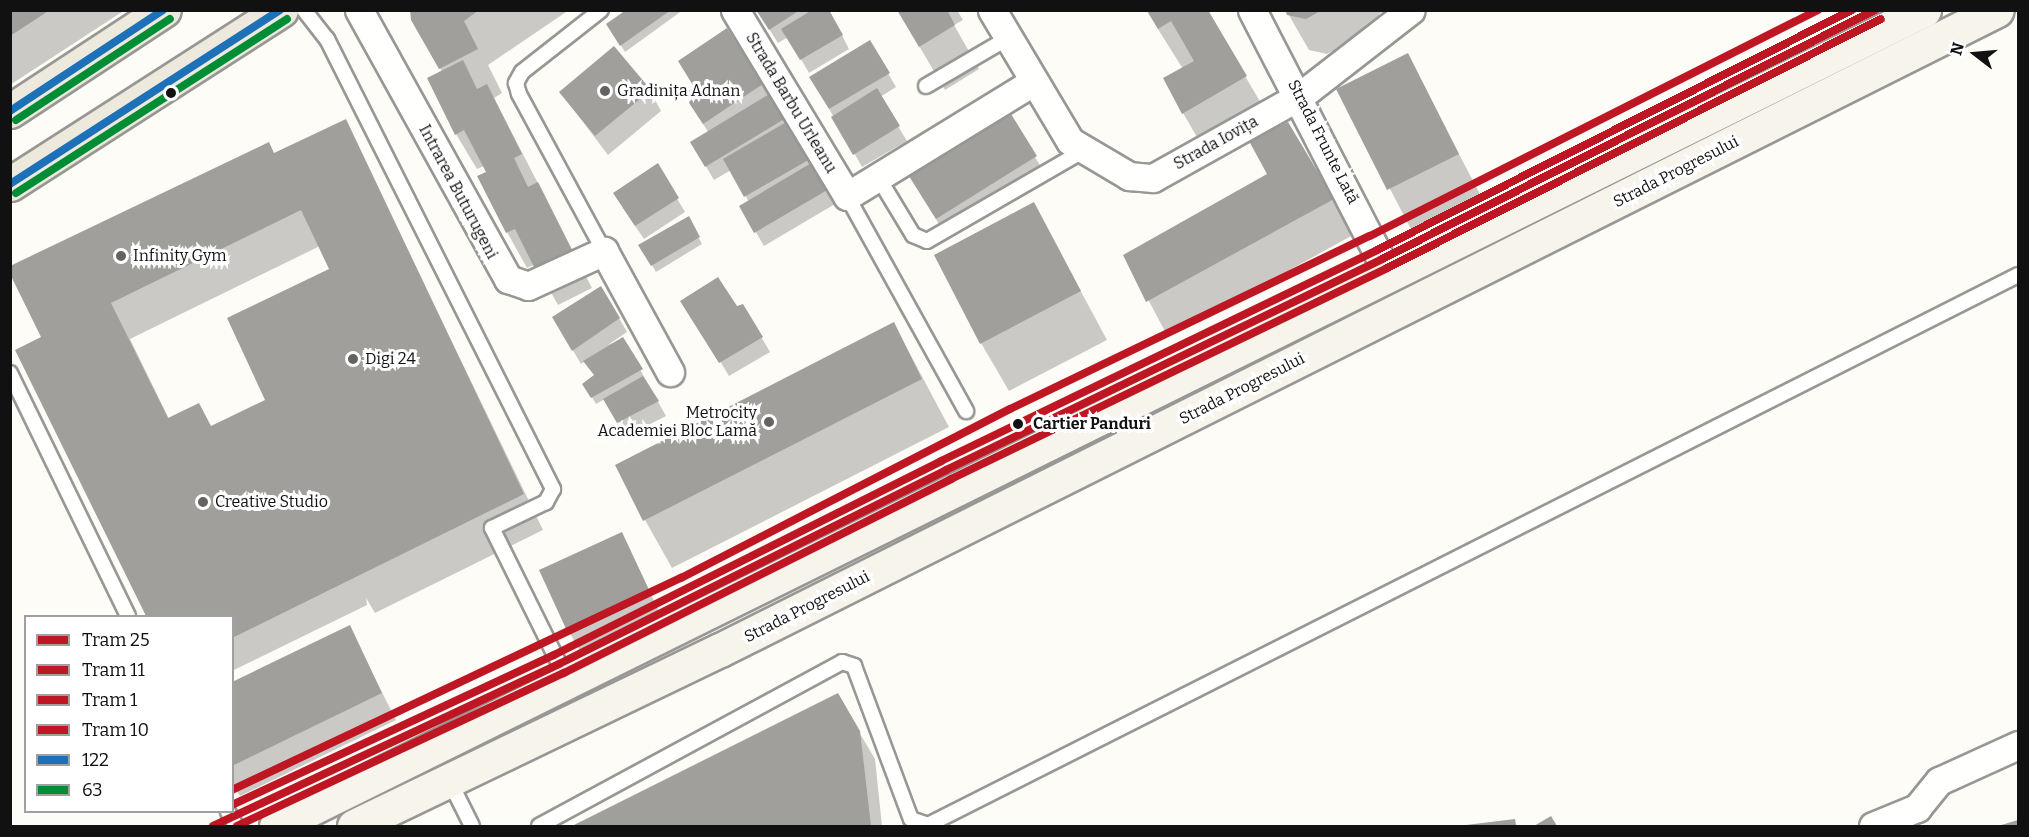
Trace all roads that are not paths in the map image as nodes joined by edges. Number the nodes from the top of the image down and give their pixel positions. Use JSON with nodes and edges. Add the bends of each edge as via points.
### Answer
{"nodes":[{"id":1,"x":164,"y":10,"type":"edge"},
{"id":2,"x":282,"y":10,"type":"edge"},
{"id":3,"x":304,"y":10,"type":"edge"},
{"id":4,"x":359,"y":10,"type":"edge"},
{"id":5,"x":601,"y":10,"type":"edge"},
{"id":6,"x":735,"y":10,"type":"edge"},
{"id":7,"x":992,"y":10,"type":"edge"},
{"id":8,"x":1252,"y":10,"type":"edge"},
{"id":9,"x":1411,"y":10,"type":"edge"},
{"id":10,"x":1924,"y":10,"type":"edge"},
{"id":11,"x":1997,"y":10,"type":"edge"},
{"id":12,"x":1008,"y":38,"type":"junction"},
{"id":13,"x":1033,"y":82,"type":"junction"},
{"id":14,"x":926,"y":86,"type":"dead end"},
{"id":15,"x":1300,"y":96,"type":"junction"},
{"id":16,"x":10,"y":111,"type":"edge"},
{"id":17,"x":1083,"y":151,"type":"junction"},
{"id":18,"x":878,"y":177,"type":"junction"},
{"id":19,"x":10,"y":184,"type":"edge"},
{"id":20,"x":847,"y":196,"type":"junction"},
{"id":21,"x":604,"y":251,"type":"junction"},
{"id":22,"x":1389,"y":275,"type":"junction"},
{"id":23,"x":2019,"y":275,"type":"edge"},
{"id":24,"x":1406,"y":307,"type":"junction"},
{"id":25,"x":670,"y":372,"type":"dead end"},
{"id":26,"x":10,"y":373,"type":"edge"},
{"id":27,"x":966,"y":411,"type":"dead end"},
{"id":28,"x":128,"y":615,"type":"edge"},
{"id":29,"x":568,"y":682,"type":"junction"},
{"id":30,"x":2019,"y":745,"type":"edge"},
{"id":31,"x":434,"y":748,"type":"junction"},
{"id":32,"x":448,"y":780,"type":"junction"},
{"id":33,"x":276,"y":826,"type":"edge"},
{"id":34,"x":354,"y":826,"type":"edge"},
{"id":35,"x":472,"y":826,"type":"edge"},
{"id":36,"x":539,"y":826,"type":"edge"},
{"id":37,"x":1873,"y":826,"type":"edge"}],
"edges":[{"from":1,"to":16,"type":"main road"},
{"from":2,"to":19,"type":"main road"},
{"from":3,"to":29,"type":"lane","via":[[327,39],[553,489],[546,502],[492,528]]},
{"from":4,"to":21,"type":"street","name":"Intrarea Buturugeni","via":[[508,279],[528,286]]},
{"from":5,"to":21,"type":"lane","via":[[522,72],[516,83]]},
{"from":6,"to":20,"type":"street","name":"Strada Barbu Urleanu"},
{"from":7,"to":12,"type":"street","name":"Strada Iovița"},
{"from":8,"to":15,"type":"street","name":"Strada Frunte Lată"},
{"from":9,"to":15,"type":"street","name":"Strada Iovița"},
{"from":10,"to":22,"type":"main road","name":"Strada Progresului"},
{"from":11,"to":24,"type":"main road","name":"Strada Progresului"},
{"from":12,"to":13,"type":"street","name":"Strada Iovița"},
{"from":12,"to":14,"type":"lane"},
{"from":13,"to":17,"type":"street","name":"Strada Iovița","via":[[1070,141]]},
{"from":13,"to":18,"type":"street"},
{"from":15,"to":17,"type":"street","name":"Strada Iovița","via":[[1153,178],[1129,176]]},
{"from":15,"to":22,"type":"street","name":"Strada Frunte Lată"},
{"from":17,"to":18,"type":"lane","via":[[927,241],[913,235]]},
{"from":18,"to":20,"type":"street"},
{"from":20,"to":27,"type":"lane"},
{"from":21,"to":25,"type":"street"},
{"from":22,"to":24,"type":"main road"},
{"from":22,"to":29,"type":"main road","name":"Strada Progresului"},
{"from":23,"to":36,"type":"lane","via":[[928,825],[911,819],[854,666],[842,662]]},
{"from":24,"to":32,"type":"main road","name":"Strada Progresului","via":[[731,645]]},
{"from":26,"to":28,"type":"lane"},
{"from":29,"to":31,"type":"main road","name":"Strada Progresului"},
{"from":30,"to":37,"type":"street","via":[[1939,780],[1917,808]]},
{"from":31,"to":32,"type":"main road"},
{"from":31,"to":33,"type":"main road","name":"Strada Progresului"},
{"from":32,"to":34,"type":"main road","name":"Strada Progresului"},
{"from":32,"to":35,"type":"lane"}]}
